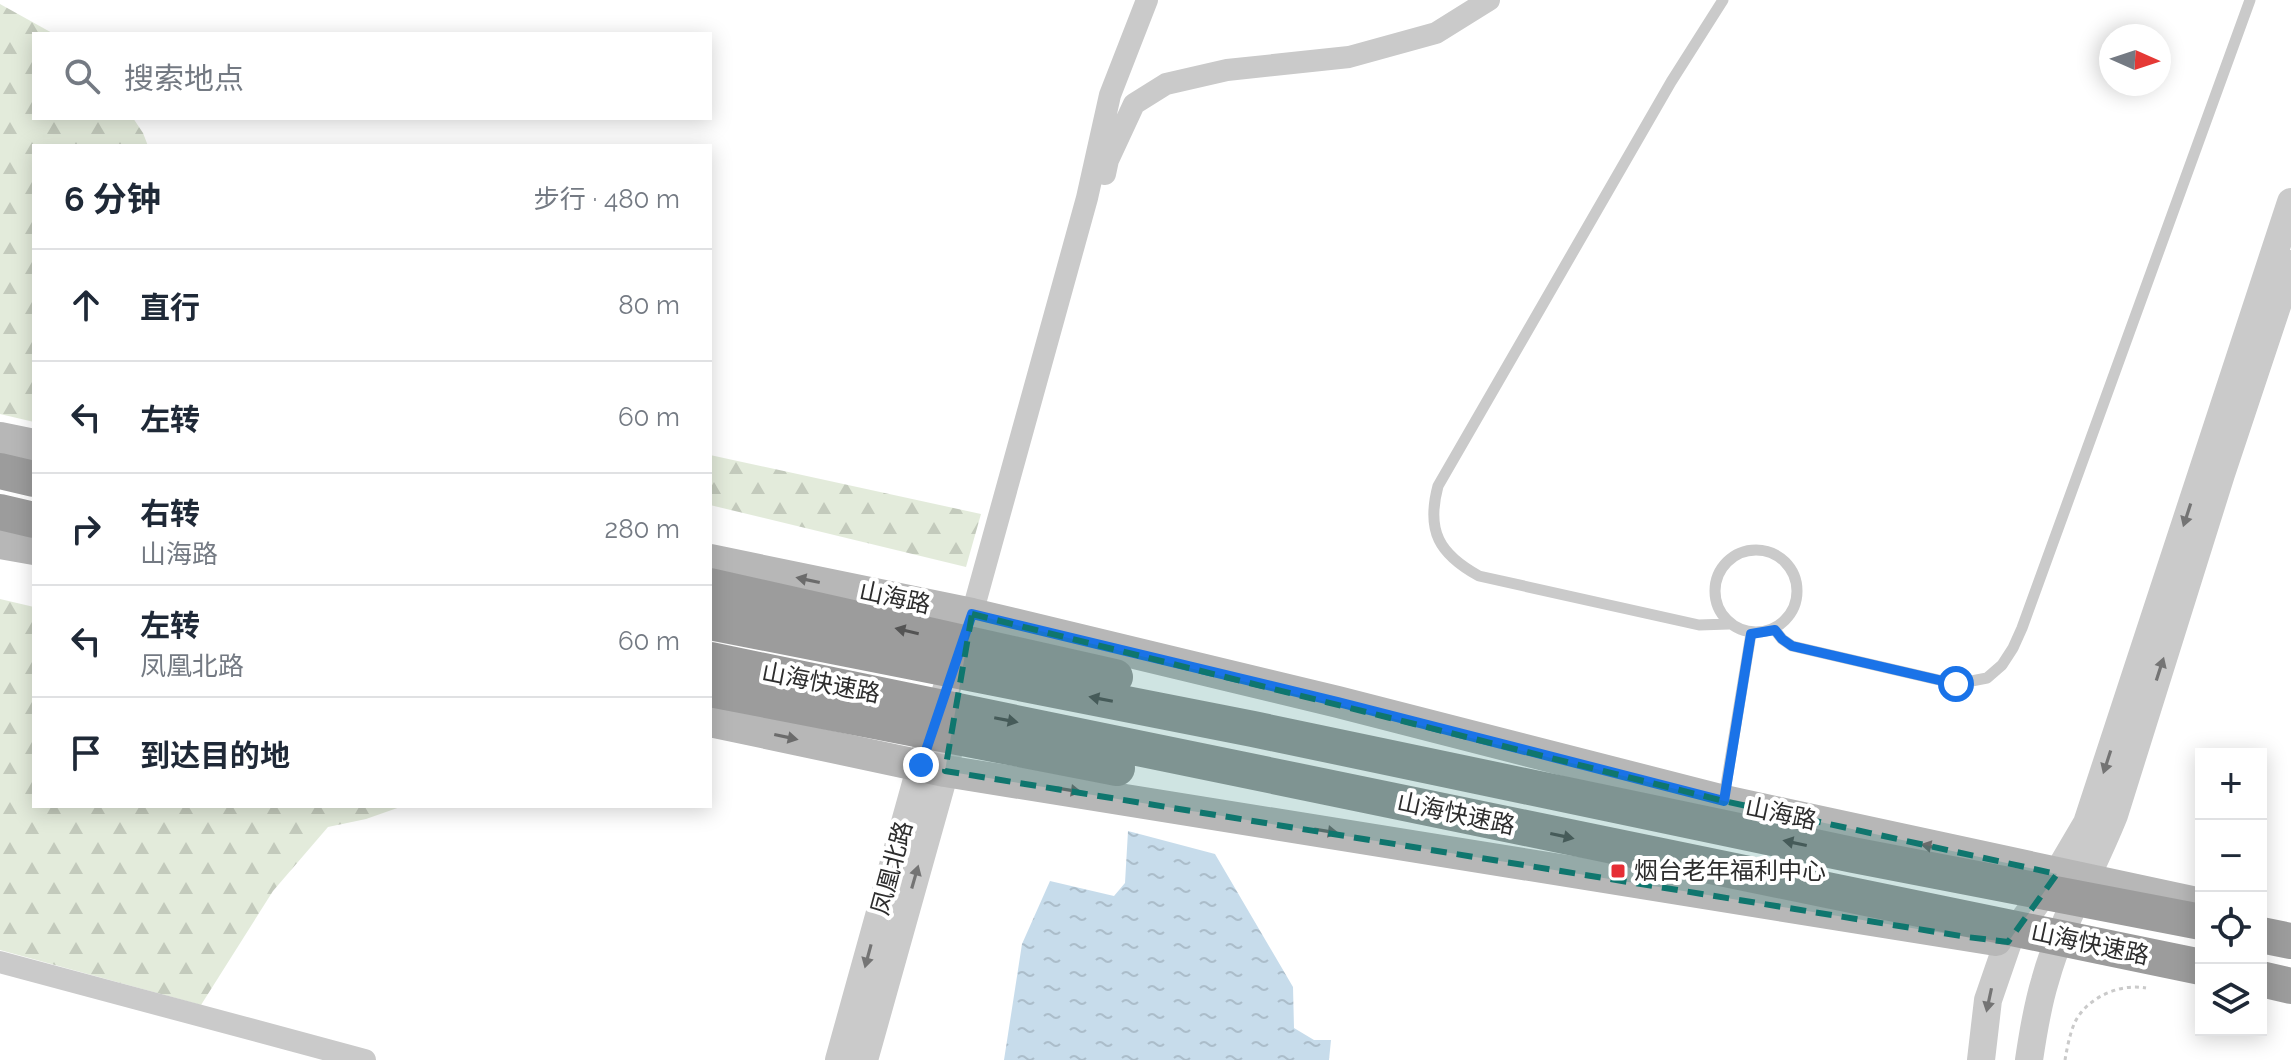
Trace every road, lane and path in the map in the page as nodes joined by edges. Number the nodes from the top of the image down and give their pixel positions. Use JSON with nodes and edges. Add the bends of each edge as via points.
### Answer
{"nodes":[{"id":1,"x":1147,"y":0,"type":"edge"},
{"id":2,"x":1489,"y":0,"type":"edge"},
{"id":3,"x":1723,"y":0,"type":"edge"},
{"id":4,"x":2250,"y":0,"type":"edge"},
{"id":5,"x":2291,"y":202,"type":"edge"},
{"id":6,"x":2291,"y":264,"type":"edge"},
{"id":7,"x":1054,"y":322,"type":"junction"},
{"id":8,"x":0,"y":438,"type":"edge"},
{"id":9,"x":32,"y":445,"type":"edge"},
{"id":10,"x":0,"y":471,"type":"edge"},
{"id":11,"x":32,"y":479,"type":"edge"},
{"id":12,"x":0,"y":512,"type":"edge"},
{"id":13,"x":32,"y":520,"type":"edge"},
{"id":14,"x":0,"y":543,"type":"edge"},
{"id":15,"x":32,"y":549,"type":"edge"},
{"id":16,"x":712,"y":560,"type":"edge"},
{"id":17,"x":712,"y":586,"type":"edge"},
{"id":18,"x":972,"y":614,"type":"junction"},
{"id":19,"x":712,"y":622,"type":"edge"},
{"id":20,"x":1729,"y":624,"type":"junction"},
{"id":21,"x":1775,"y":630,"type":"junction"},
{"id":22,"x":1751,"y":634,"type":"junction"},
{"id":23,"x":712,"y":660,"type":"edge"},
{"id":24,"x":712,"y":689,"type":"edge"},
{"id":25,"x":712,"y":721,"type":"edge"},
{"id":26,"x":933,"y":768,"type":"junction"},
{"id":27,"x":1724,"y":801,"type":"junction"},
{"id":28,"x":1447,"y":812,"type":"junction"},
{"id":29,"x":1745,"y":833,"type":"junction"},
{"id":30,"x":2071,"y":877,"type":"junction"},
{"id":31,"x":2195,"y":903,"type":"edge"},
{"id":32,"x":2267,"y":918,"type":"edge"},
{"id":33,"x":2195,"y":921,"type":"edge"},
{"id":34,"x":2291,"y":924,"type":"edge"},
{"id":35,"x":2267,"y":936,"type":"edge"},
{"id":36,"x":2291,"y":941,"type":"edge"},
{"id":37,"x":2008,"y":942,"type":"junction"},
{"id":38,"x":2055,"y":951,"type":"junction"},
{"id":39,"x":0,"y":962,"type":"edge"},
{"id":40,"x":2195,"y":966,"type":"edge"},
{"id":41,"x":2267,"y":980,"type":"edge"},
{"id":42,"x":2195,"y":981,"type":"edge"},
{"id":43,"x":2291,"y":986,"type":"edge"},
{"id":44,"x":2146,"y":988,"type":"dead end"},
{"id":45,"x":2267,"y":995,"type":"edge"},
{"id":46,"x":2291,"y":1000,"type":"edge"},
{"id":47,"x":365,"y":1060,"type":"edge"},
{"id":48,"x":839,"y":1060,"type":"edge"},
{"id":49,"x":864,"y":1060,"type":"edge"},
{"id":50,"x":1981,"y":1060,"type":"edge"},
{"id":51,"x":2029,"y":1060,"type":"edge"},
{"id":52,"x":2065,"y":1060,"type":"edge"}],
"edges":[{"from":1,"to":7,"type":"street","via":[[1110,95]]},
{"from":2,"to":7,"type":"street","via":[[1436,33],[1349,57],[1227,70],[1166,84],[1134,104],[1108,160],[1087,242]]},
{"from":3,"to":20,"type":"lane","via":[[1438,486],[1432,508],[1440,545],[1479,576],[1699,625]]},
{"from":4,"to":21,"type":"lane","via":[[2022,628],[2002,665],[1987,678],[1956,684],[1792,646]]},
{"from":5,"to":30,"type":"street","one_way":true},
{"from":30,"to":6,"type":"street","one_way":true,"via":[[2098,856],[2114,815]]},
{"from":7,"to":18,"type":"street"},
{"from":8,"to":9,"type":"main road"},
{"from":10,"to":11,"type":"highway"},
{"from":12,"to":13,"type":"highway"},
{"from":14,"to":15,"type":"main road"},
{"from":18,"to":16,"type":"main road","name":"山海路","one_way":true},
{"from":29,"to":17,"type":"highway","one_way":true,"bridge":true,"via":[[1370,733]]},
{"from":18,"to":26,"type":"street","name":"凤凰北路"},
{"from":18,"to":27,"type":"main road","name":"山海路"},
{"from":29,"to":19,"type":"highway","name":"山海快速路","one_way":true,"bridge":true},
{"from":20,"to":21,"type":"lane","via":[[1716,604],[1716,580],[1728,560],[1750,549],[1773,552],[1792,568],[1799,591],[1793,614]]},
{"from":20,"to":22,"type":"lane"},
{"from":21,"to":22,"type":"lane"},
{"from":22,"to":27,"type":"lane"},
{"from":23,"to":28,"type":"highway","name":"山海快速路","one_way":true,"bridge":true},
{"from":24,"to":28,"type":"highway","bridge":true,"via":[[1205,785]]},
{"from":25,"to":26,"type":"main road","one_way":true},
{"from":26,"to":37,"type":"main road","one_way":true},
{"from":26,"to":48,"type":"street","name":"凤凰北路","one_way":true},
{"from":49,"to":26,"type":"street","name":"凤凰北路","one_way":true},
{"from":30,"to":27,"type":"main road","name":"山海路","one_way":true},
{"from":28,"to":40,"type":"highway","name":"山海快速路","one_way":true,"bridge":true},
{"from":33,"to":29,"type":"highway","name":"山海快速路","one_way":true,"bridge":true},
{"from":30,"to":31,"type":"main road","name":"山海路"},
{"from":30,"to":37,"type":"street"},
{"from":30,"to":38,"type":"street"},
{"from":32,"to":34,"type":"main road"},
{"from":35,"to":36,"type":"highway"},
{"from":37,"to":38,"type":"main road"},
{"from":37,"to":50,"type":"street","one_way":true,"via":[[1988,1000]]},
{"from":38,"to":42,"type":"main road"},
{"from":38,"to":51,"type":"street"},
{"from":39,"to":47,"type":"street"},
{"from":41,"to":43,"type":"highway"},
{"from":44,"to":52,"type":"path","via":[[2112,990],[2092,1001],[2075,1021]]},
{"from":45,"to":46,"type":"main road"}]}
